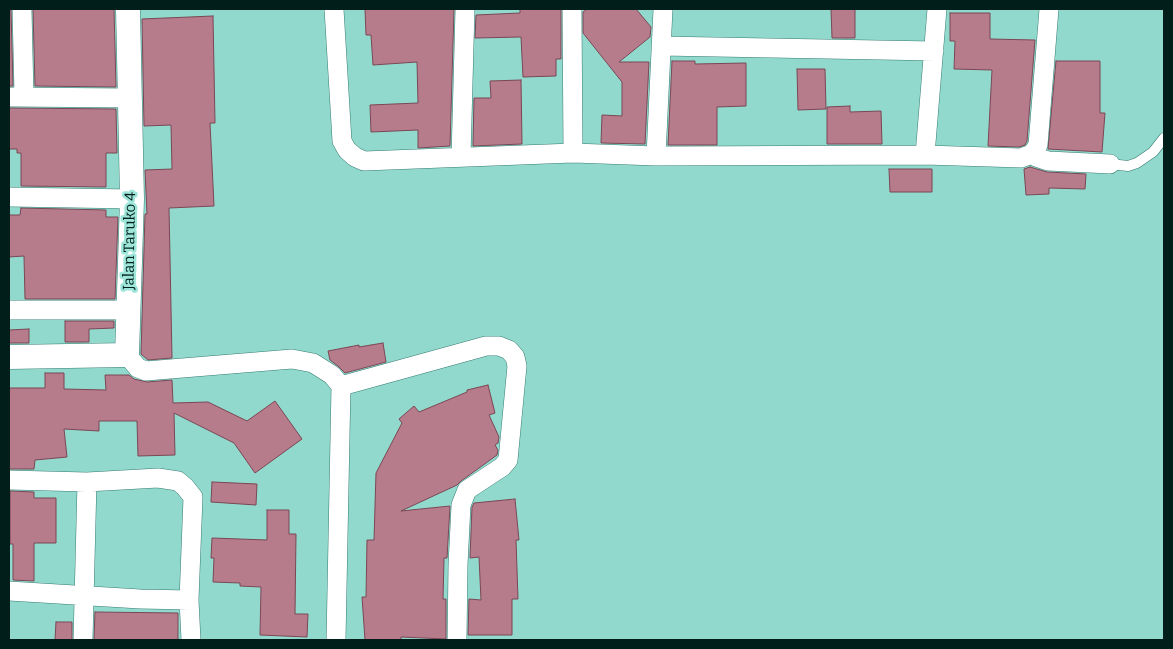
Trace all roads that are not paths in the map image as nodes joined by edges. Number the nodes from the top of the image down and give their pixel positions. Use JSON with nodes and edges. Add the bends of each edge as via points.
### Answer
{"nodes":[{"id":1,"x":22,"y":9,"type":"edge"},
{"id":2,"x":128,"y":9,"type":"edge"},
{"id":3,"x":334,"y":9,"type":"edge"},
{"id":4,"x":465,"y":9,"type":"edge"},
{"id":5,"x":572,"y":9,"type":"edge"},
{"id":6,"x":663,"y":9,"type":"edge"},
{"id":7,"x":937,"y":9,"type":"edge"},
{"id":8,"x":1049,"y":9,"type":"edge"},
{"id":9,"x":662,"y":46,"type":"junction"},
{"id":10,"x":934,"y":51,"type":"junction"},
{"id":11,"x":16,"y":96,"type":"edge"},
{"id":12,"x":130,"y":98,"type":"junction"},
{"id":13,"x":1164,"y":138,"type":"edge"},
{"id":14,"x":573,"y":153,"type":"junction"},
{"id":15,"x":1032,"y":154,"type":"junction"},
{"id":16,"x":925,"y":155,"type":"junction"},
{"id":17,"x":656,"y":156,"type":"junction"},
{"id":18,"x":461,"y":157,"type":"junction"},
{"id":19,"x":1110,"y":164,"type":"joint"},
{"id":20,"x":9,"y":197,"type":"edge"},
{"id":21,"x":132,"y":199,"type":"junction"},
{"id":22,"x":9,"y":310,"type":"edge"},
{"id":23,"x":129,"y":310,"type":"junction"},
{"id":24,"x":127,"y":355,"type":"junction"},
{"id":25,"x":9,"y":357,"type":"edge"},
{"id":26,"x":341,"y":386,"type":"junction"},
{"id":27,"x":9,"y":480,"type":"edge"},
{"id":28,"x":87,"y":482,"type":"junction"},
{"id":29,"x":9,"y":591,"type":"edge"},
{"id":30,"x":84,"y":594,"type":"junction"},
{"id":31,"x":189,"y":600,"type":"junction"},
{"id":32,"x":83,"y":640,"type":"edge"},
{"id":33,"x":191,"y":640,"type":"edge"},
{"id":34,"x":336,"y":640,"type":"edge"},
{"id":35,"x":457,"y":640,"type":"edge"}],
"edges":[{"from":1,"to":11,"type":"street"},
{"from":2,"to":12,"type":"street","name":"Jalan Taruko 4"},
{"from":3,"to":18,"type":"street","via":[[342,141],[347,150],[364,161]]},
{"from":4,"to":18,"type":"street"},
{"from":5,"to":14,"type":"street"},
{"from":6,"to":9,"type":"street"},
{"from":7,"to":10,"type":"street"},
{"from":8,"to":15,"type":"street","via":[[1038,145]]},
{"from":9,"to":10,"type":"street"},
{"from":9,"to":17,"type":"street"},
{"from":10,"to":16,"type":"street"},
{"from":11,"to":12,"type":"street"},
{"from":12,"to":21,"type":"street","name":"Jalan Taruko 4"},
{"from":13,"to":19,"type":"lane","via":[[1137,164]]},
{"from":14,"to":17,"type":"street"},
{"from":14,"to":18,"type":"street"},
{"from":15,"to":16,"type":"street","via":[[1021,158]]},
{"from":15,"to":19,"type":"street","via":[[1048,161]]},
{"from":16,"to":17,"type":"street"},
{"from":20,"to":21,"type":"street"},
{"from":21,"to":23,"type":"street","name":"Jalan Taruko 4"},
{"from":22,"to":23,"type":"street"},
{"from":23,"to":24,"type":"street","name":"Jalan Taruko 4"},
{"from":24,"to":25,"type":"street"},
{"from":24,"to":26,"type":"street","via":[[138,368],[146,371],[292,358],[312,363],[332,374]]},
{"from":26,"to":34,"type":"street"},
{"from":26,"to":35,"type":"street","via":[[486,346],[509,350],[515,357],[517,366],[508,460],[502,468],[468,490],[460,504]]},
{"from":27,"to":28,"type":"street"},
{"from":28,"to":30,"type":"street"},
{"from":28,"to":31,"type":"street","via":[[158,478],[178,481],[185,487],[193,497]]},
{"from":29,"to":30,"type":"street"},
{"from":30,"to":31,"type":"street"},
{"from":30,"to":32,"type":"street"},
{"from":31,"to":33,"type":"street"}]}
